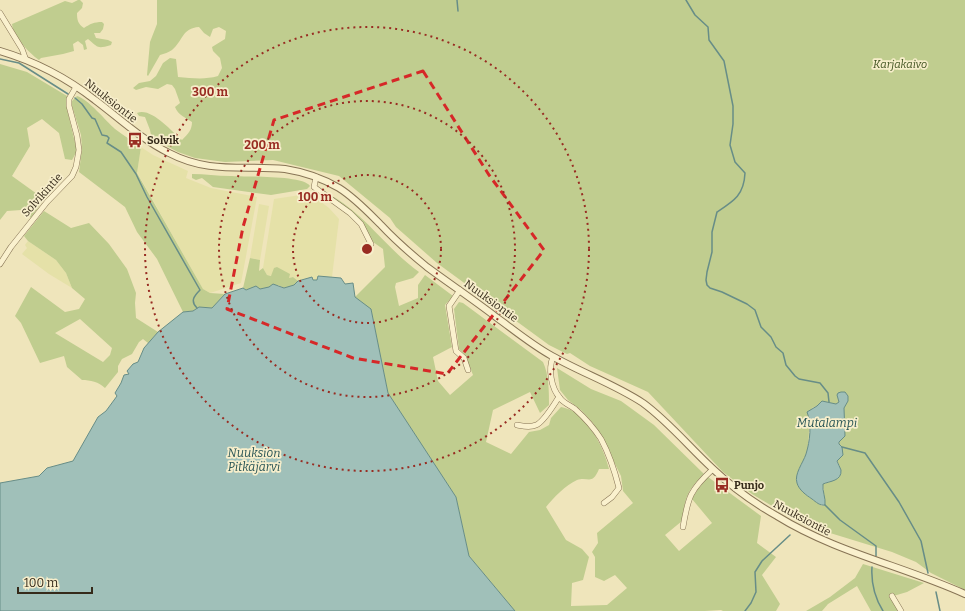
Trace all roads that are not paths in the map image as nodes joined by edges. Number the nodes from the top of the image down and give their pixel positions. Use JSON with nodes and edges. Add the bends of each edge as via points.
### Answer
{"nodes":[{"id":1,"x":0,"y":13,"type":"edge"},
{"id":2,"x":0,"y":51,"type":"edge"},
{"id":3,"x":26,"y":60,"type":"junction"},
{"id":4,"x":76,"y":87,"type":"junction"},
{"id":5,"x":316,"y":177,"type":"junction"},
{"id":6,"x":371,"y":244,"type":"dead end"},
{"id":7,"x":0,"y":264,"type":"edge"},
{"id":8,"x":460,"y":290,"type":"junction"},
{"id":9,"x":554,"y":357,"type":"junction"},
{"id":10,"x":468,"y":370,"type":"dead end"},
{"id":11,"x":559,"y":397,"type":"junction"},
{"id":12,"x":517,"y":425,"type":"dead end"},
{"id":13,"x":713,"y":469,"type":"junction"},
{"id":14,"x":604,"y":503,"type":"dead end"},
{"id":15,"x":683,"y":527,"type":"dead end"},
{"id":16,"x":965,"y":594,"type":"edge"},
{"id":17,"x":892,"y":596,"type":"dead end"},
{"id":18,"x":901,"y":611,"type":"edge"}],
"edges":[{"from":1,"to":3,"type":"street"},
{"from":2,"to":3,"type":"street","name":"Nuuksiontie"},
{"from":3,"to":4,"type":"street","name":"Nuuksiontie","via":[[60,76]]},
{"from":4,"to":5,"type":"street","name":"Nuuksiontie","via":[[144,138],[182,159],[208,166],[285,169]]},
{"from":4,"to":7,"type":"street","name":"Solvikintie","via":[[69,106],[78,136],[76,167],[72,176],[47,202]]},
{"from":5,"to":6,"type":"street","via":[[314,187],[350,213],[361,224]]},
{"from":5,"to":8,"type":"street","name":"Nuuksiontie","via":[[351,196],[408,252]]},
{"from":8,"to":9,"type":"street","name":"Nuuksiontie"},
{"from":8,"to":10,"type":"street","via":[[449,306],[456,351],[464,358]]},
{"from":9,"to":11,"type":"street","via":[[551,363],[552,384]]},
{"from":9,"to":13,"type":"street","name":"Nuuksiontie","via":[[643,403],[671,426]]},
{"from":11,"to":12,"type":"street","via":[[537,425]]},
{"from":11,"to":14,"type":"street","via":[[590,424],[601,439],[613,466],[619,488]]},
{"from":13,"to":15,"type":"street","via":[[694,488],[688,500]]},
{"from":13,"to":16,"type":"street","name":"Nuuksiontie","via":[[759,505],[812,536]]},
{"from":17,"to":18,"type":"street"}]}
